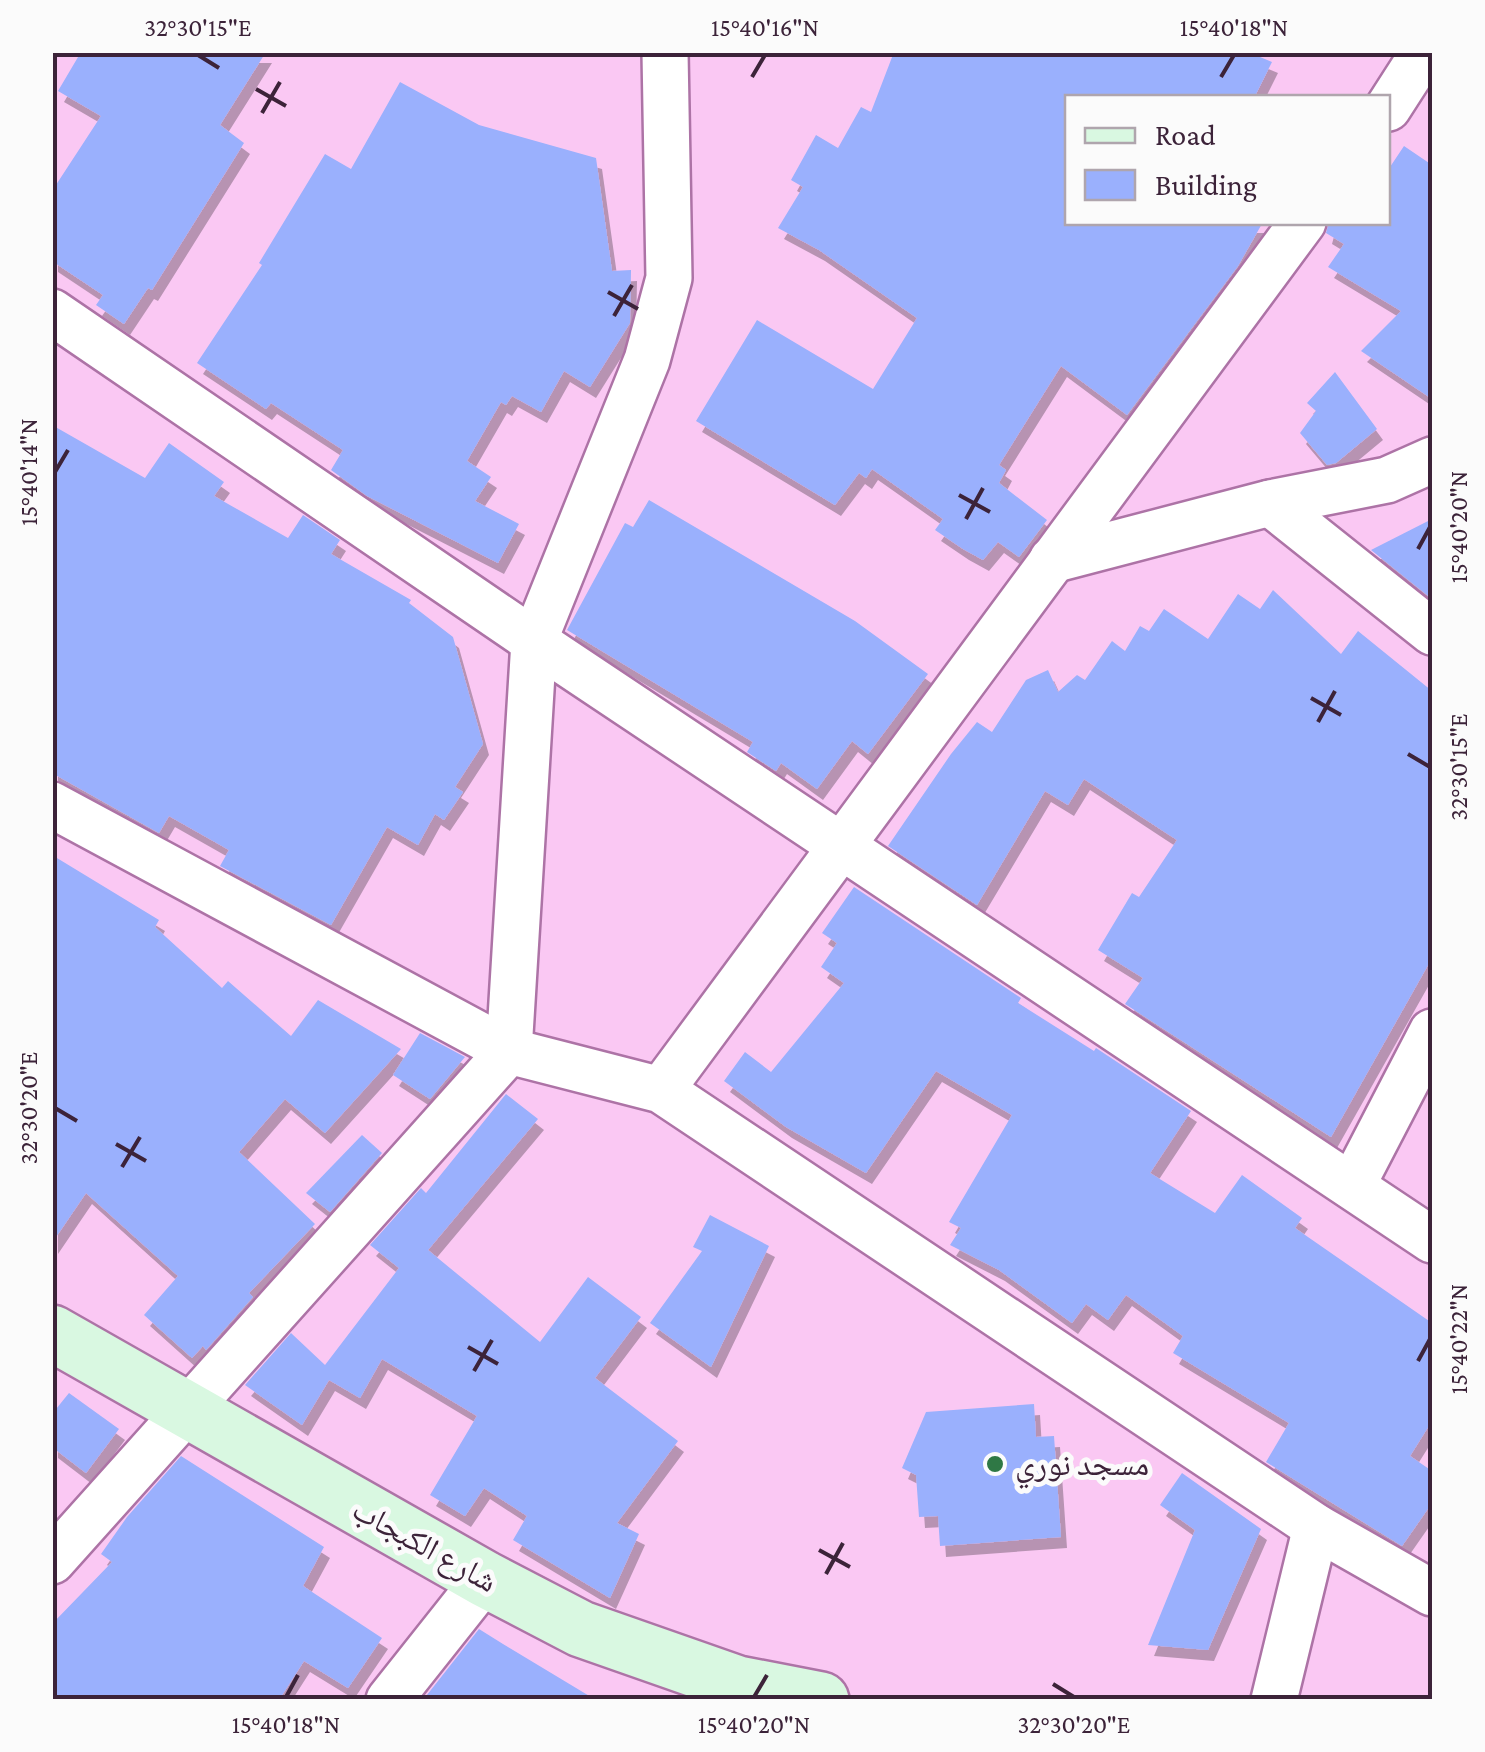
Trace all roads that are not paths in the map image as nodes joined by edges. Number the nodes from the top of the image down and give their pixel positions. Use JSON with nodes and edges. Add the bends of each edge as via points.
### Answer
{"nodes":[{"id":1,"x":665,"y":52,"type":"edge"},
{"id":2,"x":1424,"y":52,"type":"edge"},
{"id":3,"x":1390,"y":105,"type":"edge"},
{"id":4,"x":1301,"y":225,"type":"edge"},
{"id":5,"x":52,"y":312,"type":"edge"},
{"id":6,"x":1432,"y":460,"type":"edge"},
{"id":7,"x":1270,"y":503,"type":"junction"},
{"id":8,"x":1052,"y":560,"type":"junction"},
{"id":9,"x":1432,"y":632,"type":"edge"},
{"id":10,"x":534,"y":641,"type":"junction"},
{"id":11,"x":52,"y":805,"type":"edge"},
{"id":12,"x":840,"y":846,"type":"junction"},
{"id":13,"x":1432,"y":1032,"type":"edge"},
{"id":14,"x":508,"y":1051,"type":"junction"},
{"id":15,"x":661,"y":1090,"type":"junction"},
{"id":16,"x":1352,"y":1186,"type":"junction"},
{"id":17,"x":1432,"y":1240,"type":"edge"},
{"id":18,"x":52,"y":1333,"type":"edge"},
{"id":19,"x":188,"y":1410,"type":"junction"},
{"id":20,"x":1316,"y":1527,"type":"junction"},
{"id":21,"x":52,"y":1560,"type":"edge"},
{"id":22,"x":485,"y":1579,"type":"junction"},
{"id":23,"x":1432,"y":1594,"type":"edge"},
{"id":24,"x":390,"y":1700,"type":"edge"},
{"id":25,"x":820,"y":1700,"type":"edge"},
{"id":26,"x":1274,"y":1700,"type":"edge"}],
"edges":[{"from":1,"to":10,"type":"street","via":[[669,278],[646,360]]},
{"from":2,"to":3,"type":"street"},
{"from":4,"to":8,"type":"street"},
{"from":5,"to":10,"type":"street"},
{"from":6,"to":7,"type":"street","via":[[1387,480]]},
{"from":7,"to":8,"type":"street"},
{"from":7,"to":9,"type":"street"},
{"from":8,"to":12,"type":"street"},
{"from":10,"to":12,"type":"street"},
{"from":10,"to":14,"type":"street"},
{"from":11,"to":14,"type":"street"},
{"from":12,"to":15,"type":"street"},
{"from":12,"to":16,"type":"street"},
{"from":13,"to":16,"type":"street"},
{"from":14,"to":15,"type":"street"},
{"from":14,"to":19,"type":"street"},
{"from":15,"to":20,"type":"street"},
{"from":16,"to":17,"type":"street"},
{"from":18,"to":19,"type":"main road","name":"شارع الكبجاب"},
{"from":19,"to":21,"type":"street"},
{"from":19,"to":22,"type":"main road","name":"شارع الكبجاب"},
{"from":20,"to":23,"type":"street"},
{"from":20,"to":26,"type":"street"},
{"from":22,"to":24,"type":"street"},
{"from":22,"to":25,"type":"main road","name":"شارع الكبجاب","via":[[582,1630],[738,1684]]}]}
